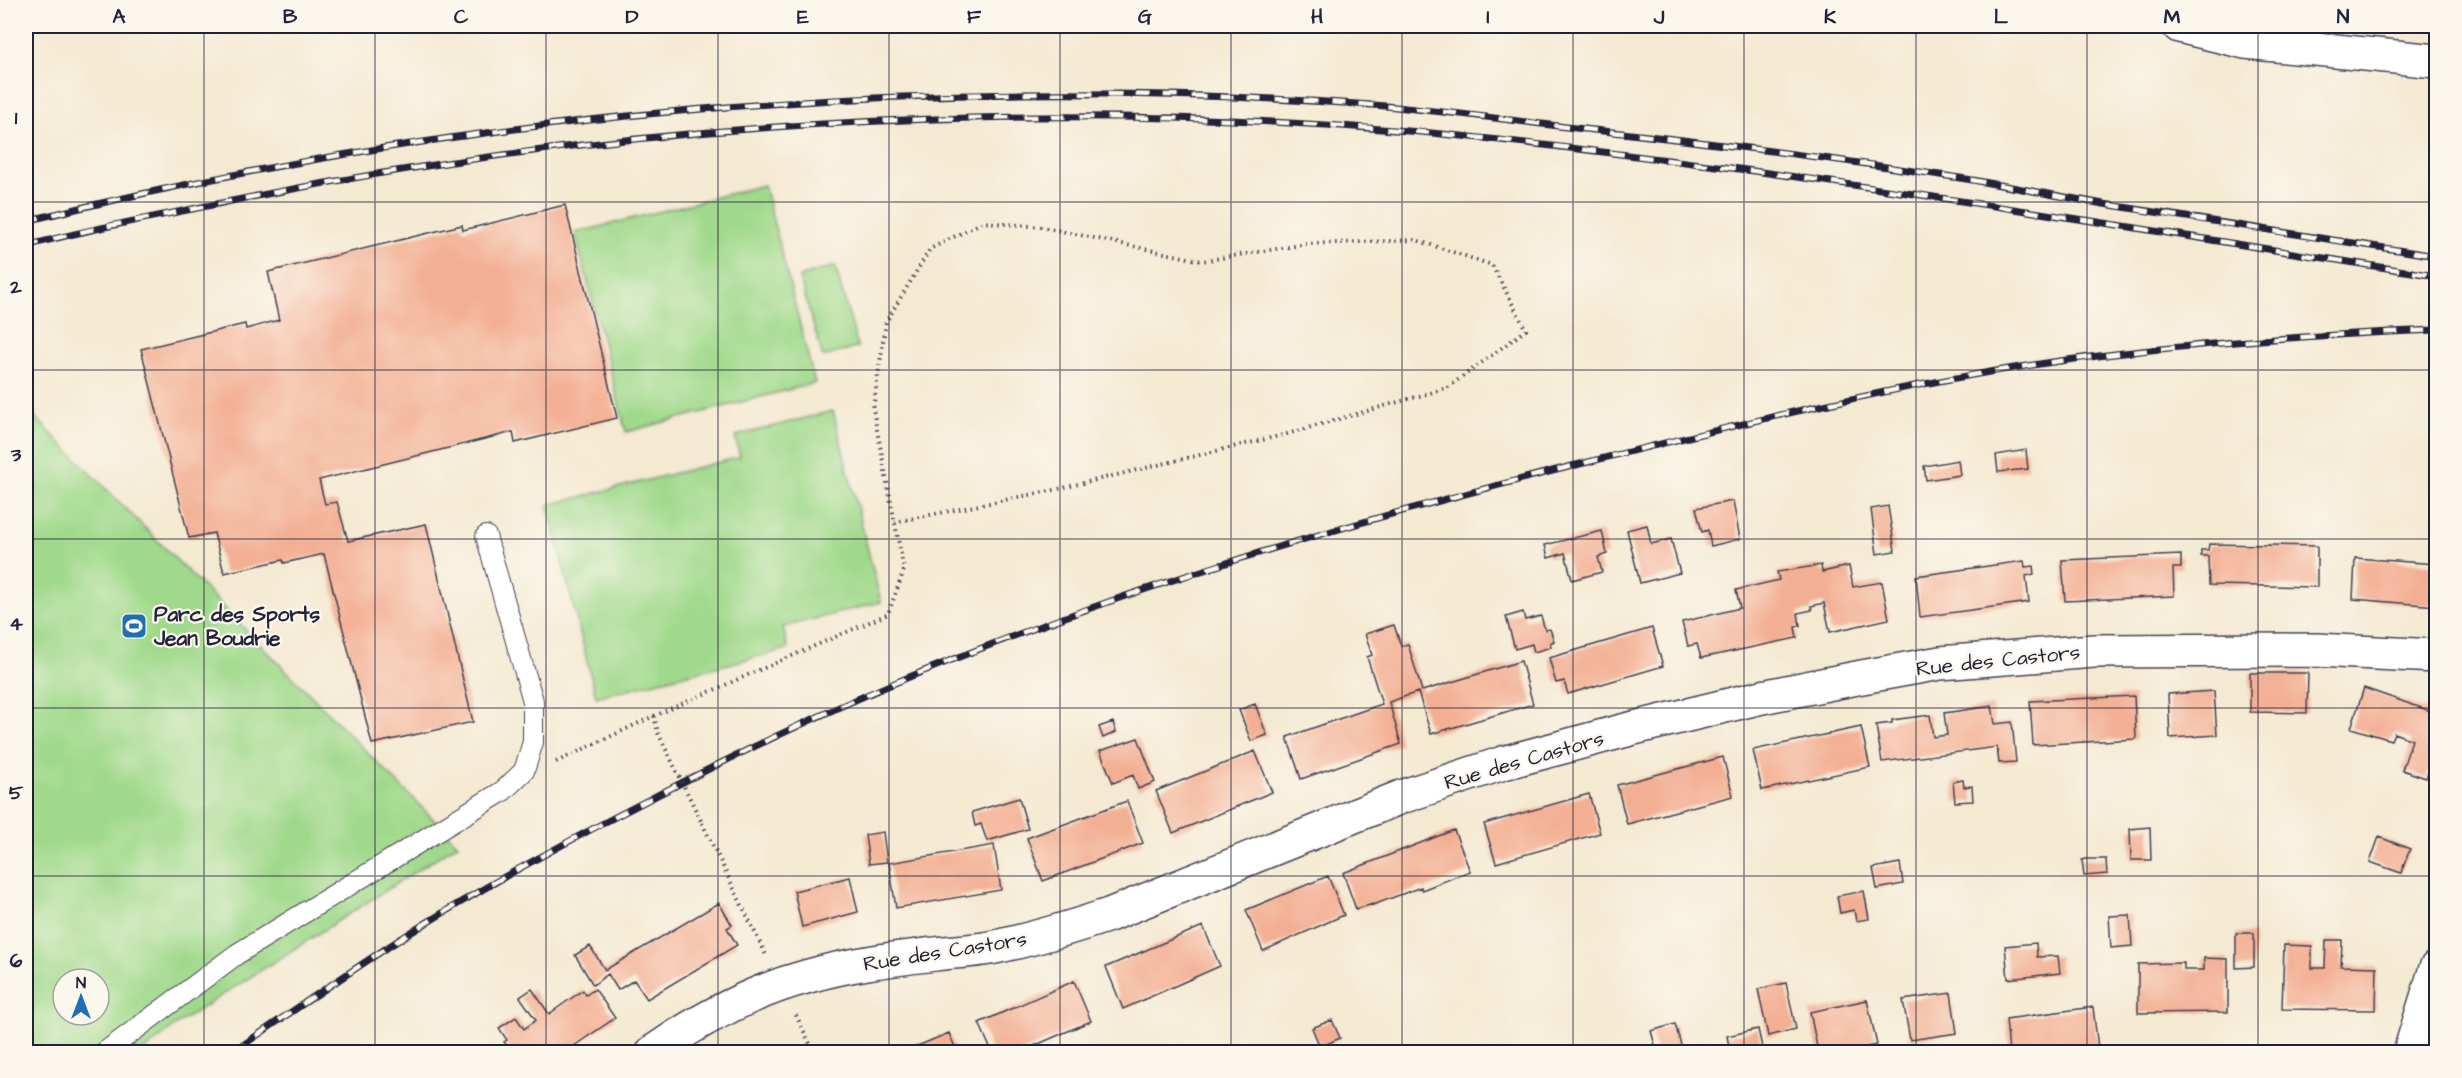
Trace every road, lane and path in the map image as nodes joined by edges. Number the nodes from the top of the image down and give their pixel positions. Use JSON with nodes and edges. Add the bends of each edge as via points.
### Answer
{"nodes":[{"id":1,"x":2179,"y":26,"type":"edge"},
{"id":2,"x":2436,"y":61,"type":"edge"},
{"id":3,"x":895,"y":522,"type":"junction"},
{"id":4,"x":486,"y":536,"type":"dead end"},
{"id":5,"x":2436,"y":656,"type":"edge"},
{"id":6,"x":654,"y":716,"type":"junction"},
{"id":7,"x":524,"y":771,"type":"junction"},
{"id":8,"x":2436,"y":968,"type":"edge"},
{"id":9,"x":781,"y":984,"type":"junction"},
{"id":10,"x":105,"y":1053,"type":"edge"},
{"id":11,"x":653,"y":1053,"type":"edge"},
{"id":12,"x":814,"y":1053,"type":"edge"},
{"id":13,"x":2410,"y":1053,"type":"edge"}],
"edges":[{"from":1,"to":2,"type":"street","via":[[2245,42]]},
{"from":3,"to":3,"type":"path","via":[[873,409],[886,322],[930,249],[984,222],[1042,227],[1202,261],[1307,244],[1416,240],[1492,265],[1526,330],[1447,388],[1264,440],[1054,490]]},
{"from":3,"to":6,"type":"path","via":[[904,570],[888,614]]},
{"from":4,"to":7,"type":"lane","via":[[533,701],[533,742]]},
{"from":5,"to":9,"type":"street","name":"Rue des Castors","via":[[2316,650],[2094,651],[1940,663],[1862,677],[1762,697],[1503,763],[1401,797],[1109,915],[1060,931],[988,948],[882,960]]},
{"from":6,"to":7,"type":"path","via":[[560,760]]},
{"from":6,"to":9,"type":"path","bridge":true,"via":[[658,733]]},
{"from":7,"to":10,"type":"lane","via":[[503,791],[237,954]]},
{"from":8,"to":13,"type":"street"},
{"from":9,"to":11,"type":"street","name":"Rue des Castors","via":[[712,1015]]},
{"from":9,"to":12,"type":"path"}]}
